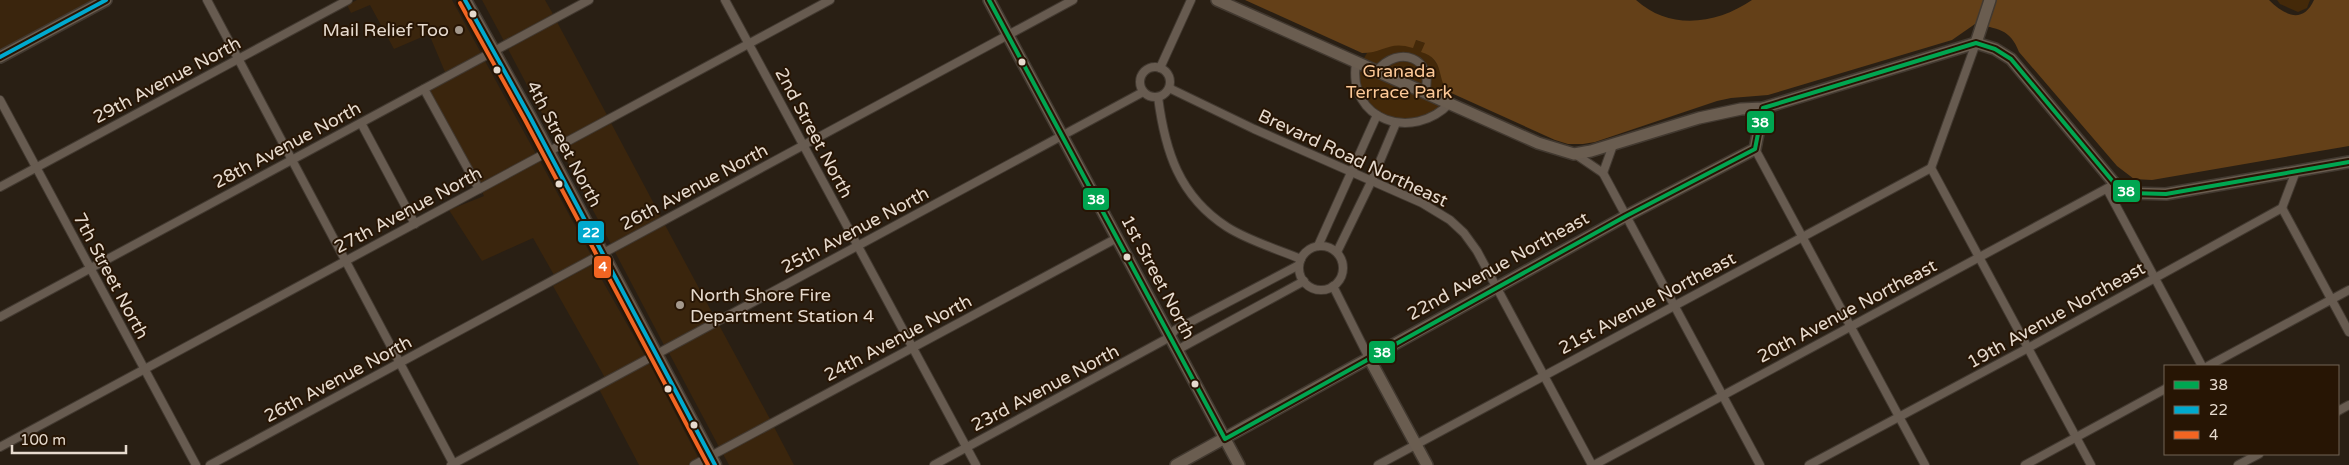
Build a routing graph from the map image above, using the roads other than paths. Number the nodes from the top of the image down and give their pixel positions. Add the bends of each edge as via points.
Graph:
1 (106, 0) edge
2 (208, 0) edge
3 (348, 0) edge
4 (465, 0) edge
5 (589, 0) edge
6 (725, 0) edge
7 (830, 0) edge
8 (989, 0) edge
9 (1073, 0) edge
10 (1191, 0) edge
11 (1216, 0) edge
12 (1990, 0) edge
13 (1008, 35) junction
14 (749, 44) junction
15 (1976, 44) junction
16 (493, 52) junction
17 (0, 57) edge
18 (238, 59) junction
19 (1356, 63) junction
20 (1160, 68) junction
21 (1378, 71) junction
22 (1169, 88) junction
23 (424, 89) junction
24 (1143, 92) junction
25 (1425, 92) junction
26 (1158, 97) junction
27 (0, 100) edge
28 (1450, 103) junction
29 (1762, 108) junction
30 (1377, 115) junction
31 (361, 123) junction
32 (1396, 123) junction
33 (1062, 136) junction
34 (803, 145) junction
35 (1613, 145) junction
36 (1755, 150) junction
37 (548, 152) junction
38 (1575, 154) junction
39 (293, 160) junction
40 (2349, 162) edge
41 (36, 168) junction
42 (1930, 168) junction
43 (1352, 172) junction
44 (2296, 172) junction
45 (1603, 173) junction
46 (1372, 180) junction
47 (2111, 186) junction
48 (0, 187) edge
49 (479, 189) junction
50 (2282, 208) junction
51 (1626, 216) junction
52 (415, 224) junction
53 (1802, 237) junction
54 (1116, 238) junction
55 (858, 246) junction
56 (1318, 246) junction
57 (1337, 252) junction
58 (603, 254) junction
59 (1979, 258) junction
60 (346, 261) junction
61 (1300, 262) junction
62 (90, 268) junction
63 (2155, 278) junction
64 (1304, 281) junction
65 (1332, 286) junction
66 (1496, 287) junction
67 (2349, 290) edge
68 (2332, 300) junction
69 (1674, 306) junction
70 (0, 317) edge
71 (1851, 327) junction
72 (2349, 332) edge
73 (1170, 337) junction
74 (912, 348) junction
75 (2028, 348) junction
76 (1177, 350) junction
77 (656, 354) junction
78 (1369, 358) junction
79 (400, 363) junction
80 (2201, 365) edge
81 (2210, 365) edge
82 (144, 370) junction
83 (1544, 376) junction
84 (2164, 390) edge
85 (1723, 396) junction
86 (1899, 416) junction
87 (2076, 437) junction
88 (1225, 439) junction
89 (1416, 445) junction
90 (0, 447) edge
91 (966, 447) junction
92 (2254, 458) edge
93 (713, 461) edge
94 (196, 465) edge
95 (210, 465) edge
96 (453, 465) edge
97 (694, 465) edge
98 (934, 465) edge
99 (976, 465) edge
100 (1176, 465) edge
101 (1239, 465) edge
102 (1378, 465) edge
103 (1427, 465) edge
104 (1593, 465) edge
105 (1760, 465) edge
106 (1809, 465) edge
107 (1925, 465) edge
108 (2025, 465) edge
109 (2091, 465) edge
110 (2238, 465) edge

1 - 17 street
2 - 18 street
3 - 18 street, 29th Avenue North
4 - 16 main road, 4th Street North
5 - 16 street, 28th Avenue North
6 - 14 street, 2nd Street North
7 - 14 street, 27th Avenue North
8 - 13 street, 1st Street North
9 - 13 street, 26th Avenue North
10 - 20 street
11 - 19 street
12 - 15 street
13 - 33 street, 1st Street North
13 - 34 street, 26th Avenue North
14 - 34 street, 2nd Street North
14 - 37 street, 27th Avenue North
15 - 29 street
15 - 42 street
15 - 47 street via 1995,49 2011,59
16 - 23 street, 28th Avenue North
16 - 37 main road, 4th Street North
18 - 39 street
18 - 41 street, 29th Avenue North
19 - 21 street
19 - 30 street via 1358,94
20 - 22 street via 1169,77
20 - 24 street via 1148,69 1142,76 1140,85
21 - 25 street
21 - 25 street via 1396,57 1412,58 1427,76
22 - 26 street
22 - 43 street, Brevard Road Northeast
23 - 31 street, 28th Avenue North
23 - 49 street
24 - 26 street
24 - 33 street, 25th Avenue North
25 - 28 street
26 - 61 street via 1168,152 1176,172 1202,206 1228,228
27 - 41 street, 7th Street North
28 - 32 street via 1429,119
28 - 38 street via 1538,143
29 - 35 street via 1722,112
29 - 36 street
30 - 32 street
30 - 43 street
31 - 39 street, 28th Avenue North
31 - 52 street
32 - 46 street
33 - 54 street, 1st Street North
33 - 55 street, 25th Avenue North
34 - 55 street, 2nd Street North
34 - 58 street, 26th Avenue North
35 - 38 street
35 - 45 street
36 - 51 street, 22nd Avenue Northeast
36 - 53 street
37 - 49 street, 27th Avenue North
37 - 58 main road, 4th Street North
38 - 45 street
39 - 60 street
39 - 62 street, 28th Avenue North
40 - 44 street
41 - 48 street, 29th Avenue North
41 - 62 street, 7th Street North
42 - 53 street, 21st Avenue Northeast
42 - 59 street
43 - 46 street, Brevard Road Northeast
43 - 56 street
44 - 47 street via 2159,194 2130,193
44 - 50 street
45 - 51 street
46 - 57 street
46 - 66 street, Brevard Road Northeast via 1450,220 1477,250
47 - 59 street, 20th Avenue Northeast
47 - 63 street
49 - 52 street, 27th Avenue North
50 - 63 street, 19th Avenue Northeast
50 - 68 street
51 - 66 street, 22nd Avenue Northeast
51 - 69 street
52 - 60 street, 27th Avenue North
53 - 69 street, 21st Avenue Northeast
53 - 71 street
54 - 73 street, 1st Street North
54 - 74 street, 24th Avenue North
55 - 74 street, 2nd Street North
55 - 77 street, 25th Avenue North
56 - 57 street
56 - 61 street via 1310,249
57 - 65 street via 1343,264 1342,274
58 - 77 main road, 4th Street North
58 - 79 street, 26th Avenue North
59 - 71 street, 20th Avenue Northeast
59 - 75 street
60 - 79 street
60 - 82 street, 27th Avenue North
61 - 64 street
61 - 73 street, 23rd Avenue North via 1175,330
62 - 70 street, 28th Avenue North
62 - 82 street, 7th Street North
63 - 75 street, 19th Avenue Northeast
63 - 80 street
64 - 65 street via 1316,289
64 - 76 street
65 - 78 street
66 - 78 street, 22nd Avenue Northeast
66 - 83 street, Brevard Road Northeast
67 - 68 street
68 - 72 street
68 - 81 street
69 - 83 street, 21st Avenue Northeast
69 - 85 street
71 - 85 street, 20th Avenue Northeast
71 - 86 street
73 - 76 street, 1st Street North
73 - 91 street, 23rd Avenue North
74 - 91 street, 2nd Street North
74 - 93 street, 24th Avenue North
75 - 86 street, 19th Avenue Northeast
75 - 87 street
76 - 88 street, 1st Street North
77 - 93 main road, 4th Street North
77 - 96 street, 25th Avenue North
78 - 88 street, 22nd Avenue Northeast
78 - 89 street
79 - 95 street, 26th Avenue North
79 - 96 street
82 - 90 street, 27th Avenue North
82 - 94 street, 7th Street North
83 - 89 street, 21st Avenue Northeast
83 - 104 street, Brevard Road Northeast
84 - 87 street
85 - 104 street, 20th Avenue Northeast
85 - 105 street
86 - 106 street, 19th Avenue Northeast
86 - 107 street
87 - 108 street
87 - 109 street
88 - 100 street, 22nd Avenue Northeast
88 - 101 street, 1st Street North
89 - 102 street, 21st Avenue Northeast
89 - 103 street
91 - 98 street, 23rd Avenue North
91 - 99 street, 2nd Street North
92 - 110 street
93 - 97 street, 24th Avenue North

